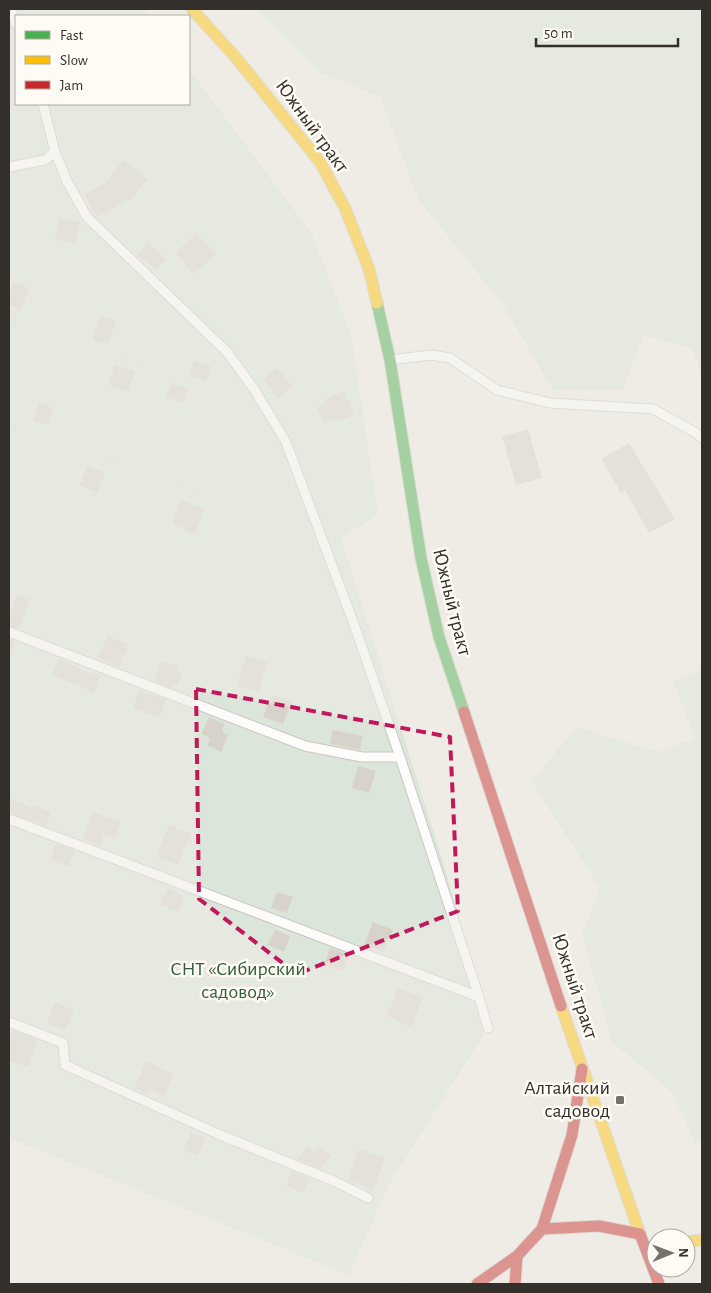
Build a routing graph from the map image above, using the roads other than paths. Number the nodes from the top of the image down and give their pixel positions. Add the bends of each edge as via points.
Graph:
1 (11, 9) edge
2 (192, 9) edge
3 (15, 21) edge
4 (43, 105) edge
5 (55, 152) junction
6 (9, 167) edge
7 (390, 360) junction
8 (702, 438) edge
9 (9, 632) edge
10 (400, 757) junction
11 (9, 819) edge
12 (479, 997) junction
13 (9, 1022) edge
14 (488, 1028) dead end
15 (582, 1069) junction
16 (368, 1198) dead end
17 (542, 1229) junction
18 (640, 1234) junction
19 (646, 1235) edge
20 (517, 1256) junction
21 (477, 1284) edge
22 (515, 1284) edge
23 (659, 1284) edge

1 - 3 lane
2 - 7 main road, Южный тракт via 238,60 320,162 345,208 369,269
4 - 5 lane
5 - 6 lane via 45,160
5 - 10 lane via 87,217 228,352 286,442
7 - 8 lane via 431,355 450,358 497,390 550,403 653,409
7 - 15 main road, Южный тракт via 421,558 439,637
9 - 10 lane via 306,746 362,757
10 - 12 lane
11 - 12 lane
12 - 14 lane
13 - 16 lane via 63,1043 65,1065
15 - 17 main road via 572,1136
15 - 18 main road, Южный тракт
17 - 18 main road via 599,1226
17 - 20 main road
18 - 19 main road
18 - 23 main road, Южный тракт
20 - 21 main road
20 - 22 main road

